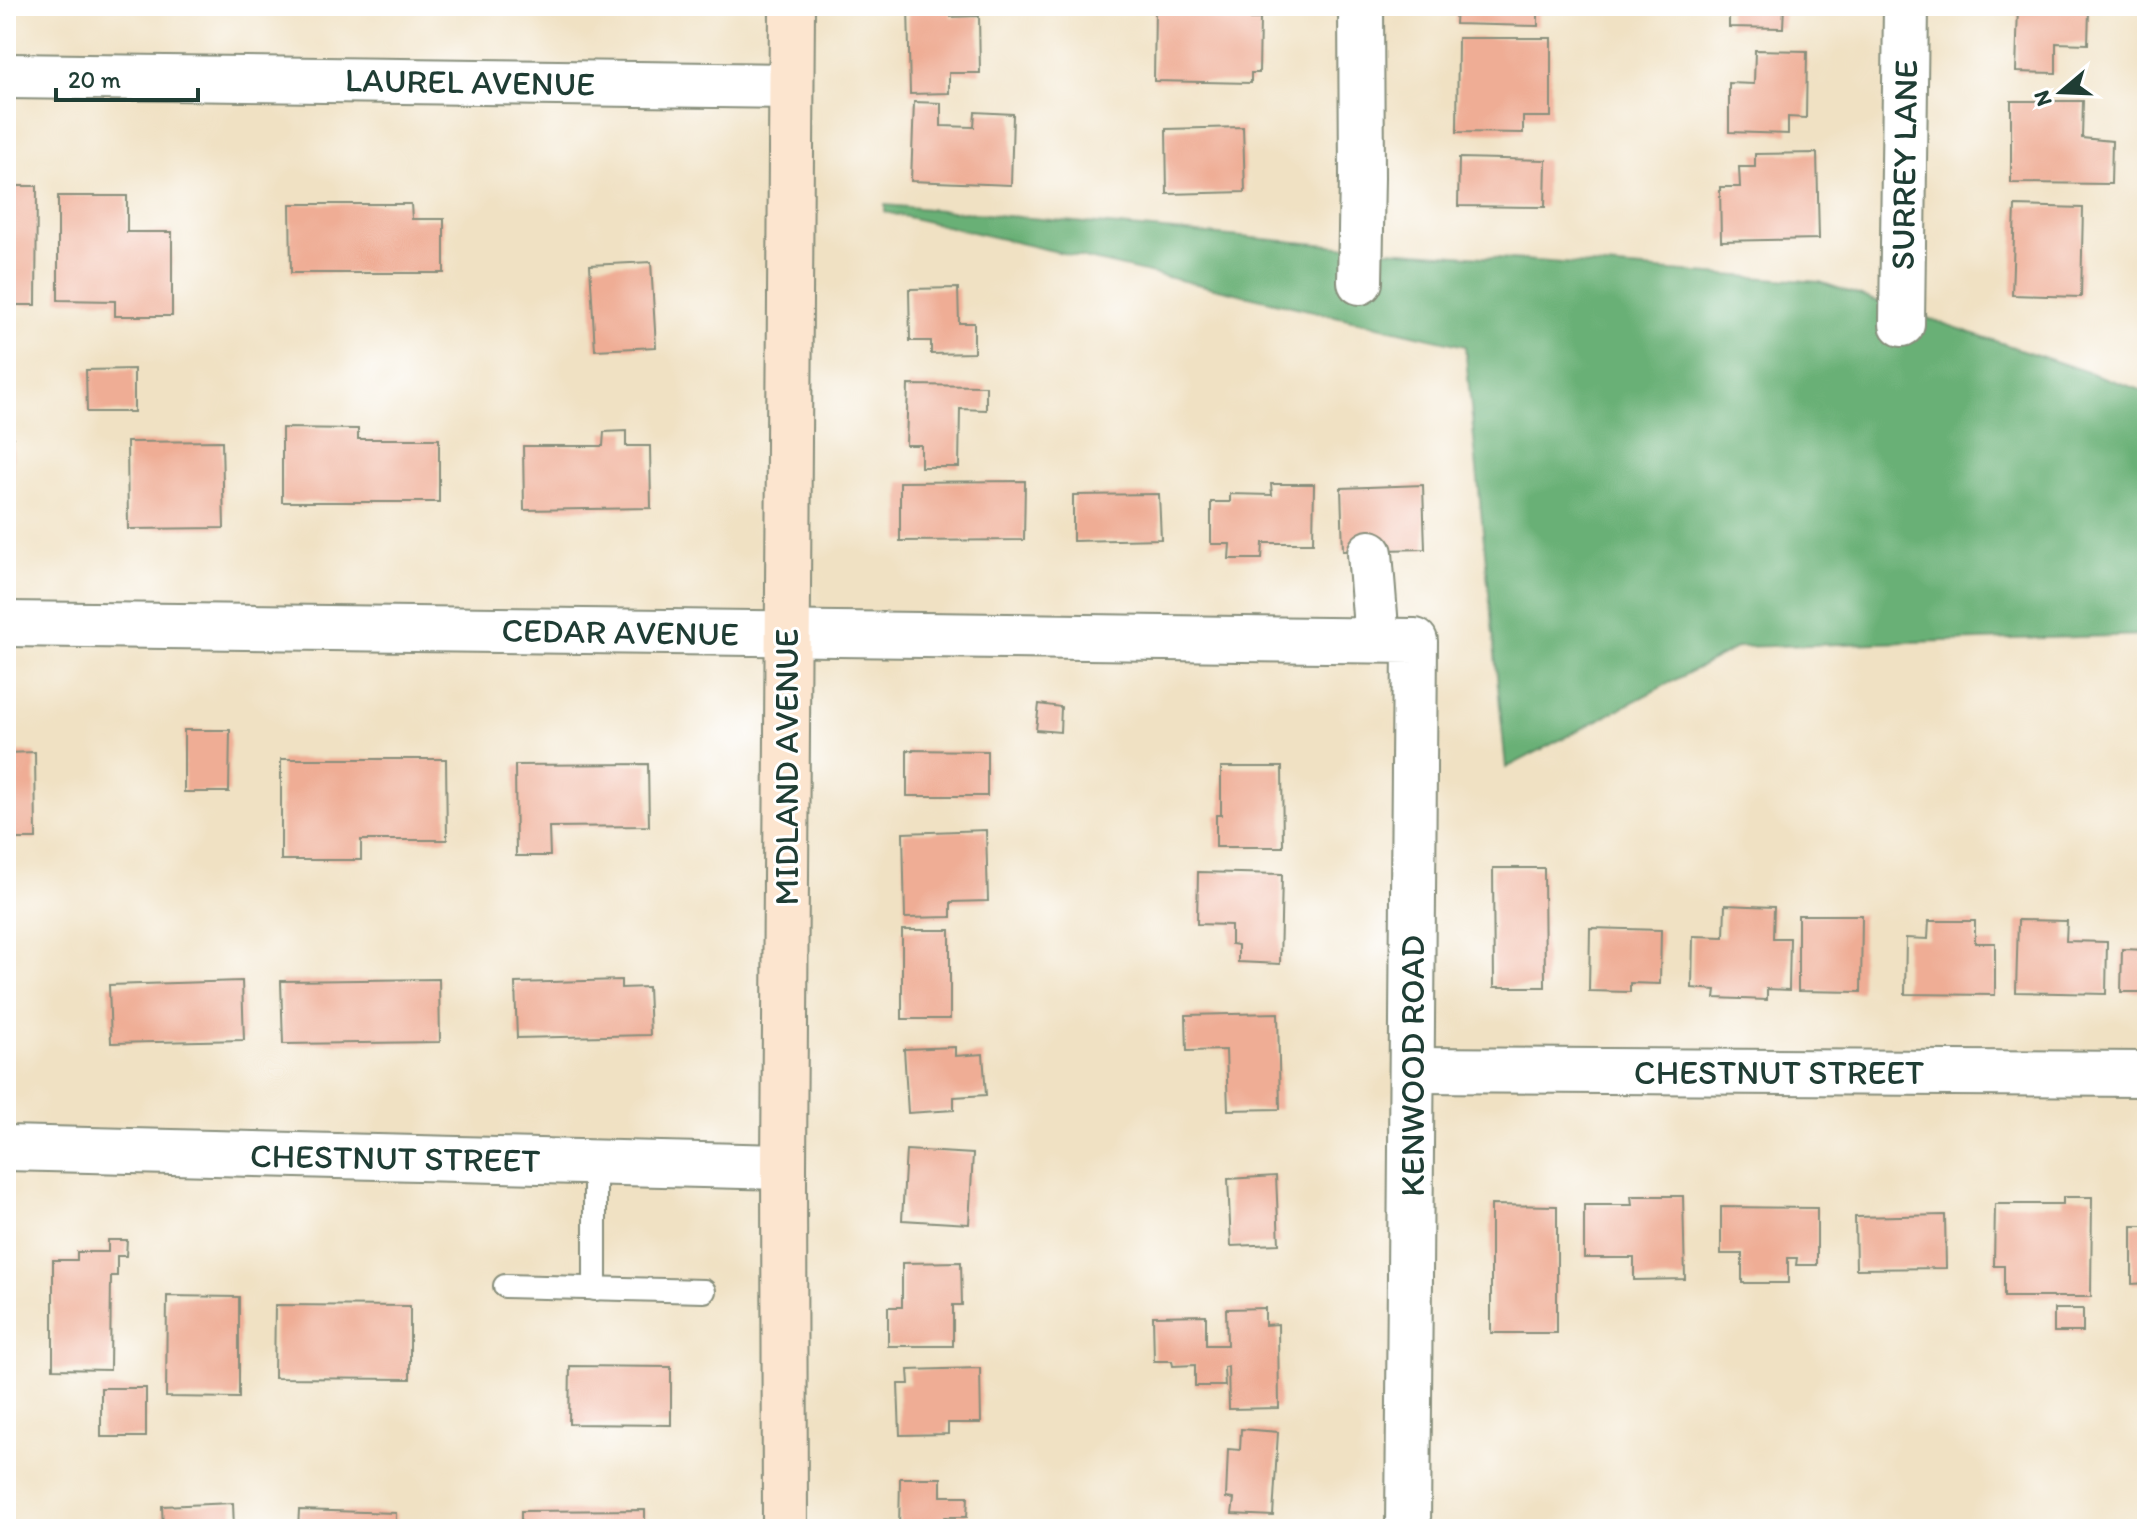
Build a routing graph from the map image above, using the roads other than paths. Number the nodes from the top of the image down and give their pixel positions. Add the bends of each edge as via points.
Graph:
1 (792, 6) edge
2 (1361, 6) edge
3 (1906, 6) edge
4 (6, 76) edge
5 (791, 86) junction
6 (1360, 282) dead end
7 (1902, 324) dead end
8 (1370, 553) dead end
9 (6, 624) edge
10 (786, 635) junction
11 (1377, 640) junction
12 (1412, 1070) junction
13 (2147, 1074) edge
14 (6, 1148) edge
15 (595, 1162) junction
16 (784, 1167) junction
17 (505, 1286) dead end
18 (595, 1289) junction
19 (704, 1291) dead end
20 (785, 1529) edge
21 (1408, 1529) edge

1 - 5 street, MIDLAND AVENUE
2 - 6 street
3 - 7 street, SURREY LANE
4 - 5 street, LAUREL AVENUE
5 - 10 street, MIDLAND AVENUE
8 - 11 street
9 - 10 street, CEDAR AVENUE
10 - 11 street, CEDAR AVENUE
10 - 16 street, MIDLAND AVENUE
11 - 12 street, KENWOOD ROAD via 1415,641
12 - 13 street, CHESTNUT STREET
12 - 21 street, KENWOOD ROAD
14 - 15 street, CHESTNUT STREET
15 - 16 street, CHESTNUT STREET
15 - 18 lane
16 - 20 street, MIDLAND AVENUE
17 - 18 lane
18 - 19 lane

